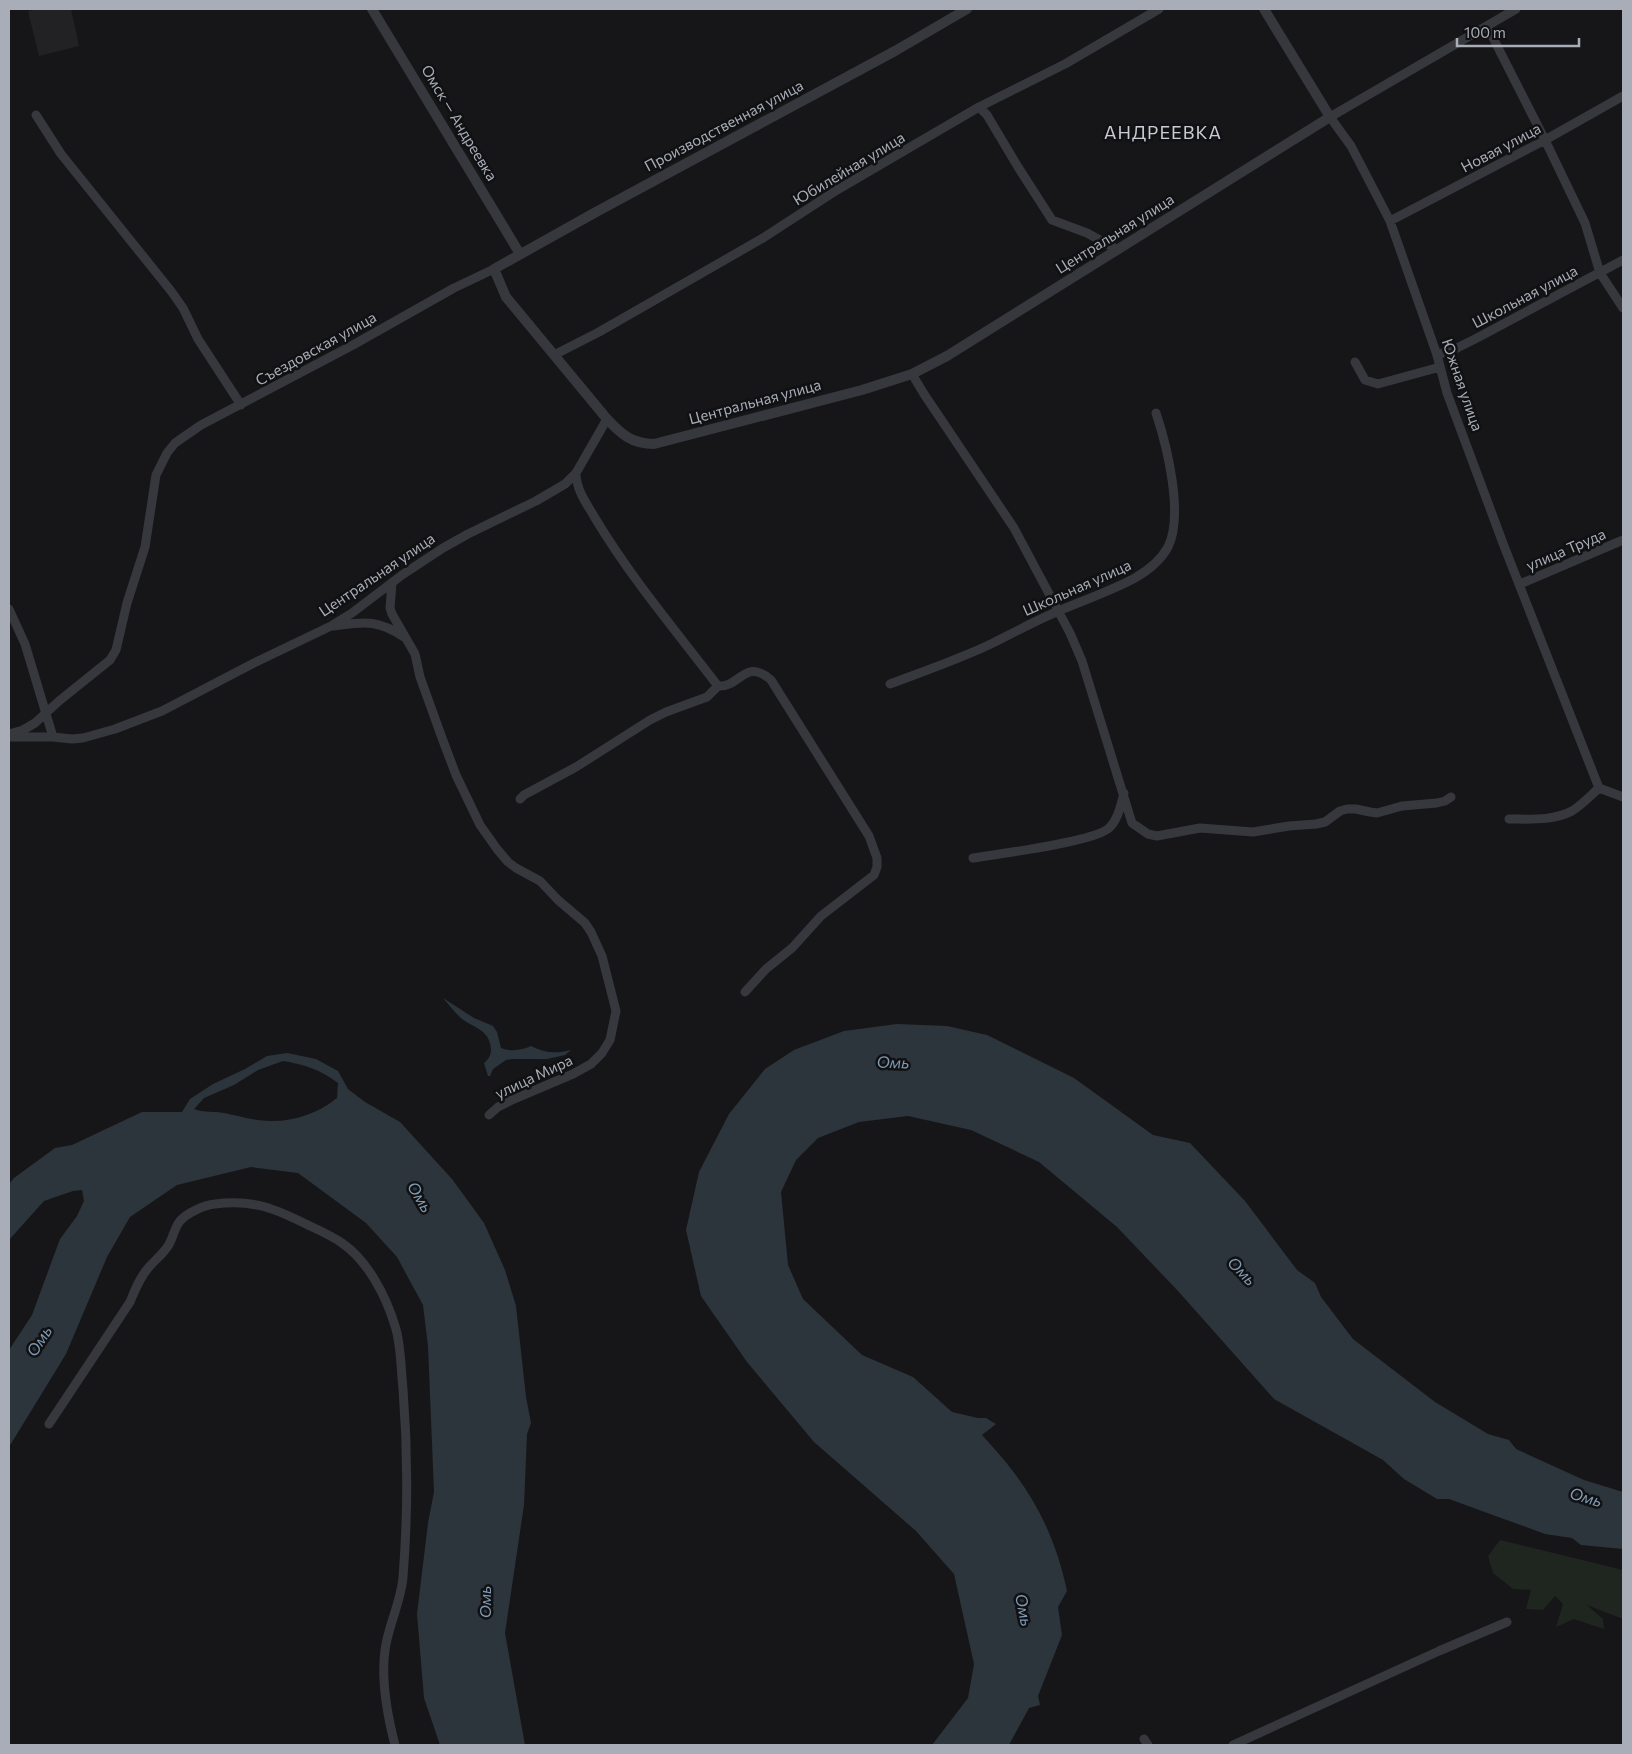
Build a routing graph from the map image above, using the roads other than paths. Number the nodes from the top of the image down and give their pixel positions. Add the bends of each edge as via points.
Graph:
1 (372, 9) edge
2 (967, 9) edge
3 (1158, 9) edge
4 (1264, 9) edge
5 (1516, 9) edge
6 (1487, 26) junction
7 (1623, 96) edge
8 (979, 107) junction
9 (36, 115) dead end
10 (1330, 117) junction
11 (1545, 140) junction
12 (1390, 222) junction
13 (1118, 250) junction
14 (520, 254) junction
15 (1623, 260) edge
16 (494, 269) junction
17 (1600, 273) junction
18 (1623, 308) edge
19 (1437, 354) junction
20 (554, 355) junction
21 (1355, 362) dead end
22 (1440, 367) junction
23 (912, 374) junction
24 (241, 405) junction
25 (1156, 413) dead end
26 (607, 419) junction
27 (576, 473) junction
28 (1623, 540) edge
29 (392, 583) junction
30 (1520, 584) junction
31 (9, 609) edge
32 (1058, 612) junction
33 (331, 626) junction
34 (407, 639) junction
35 (890, 684) dead end
36 (718, 686) junction
37 (46, 712) junction
38 (9, 736) edge
39 (53, 737) junction
40 (1599, 788) junction
41 (1124, 792) junction
42 (1451, 797) dead end
43 (1623, 797) edge
44 (520, 799) dead end
45 (1509, 819) dead end
46 (973, 858) dead end
47 (745, 992) dead end
48 (489, 1115) dead end
49 (49, 1424) dead end
50 (1507, 1622) dead end
51 (396, 1745) edge
52 (1233, 1745) edge

1 - 14 street, Омск — Андреевка
2 - 14 street, Производственная улица
3 - 8 street, Юбилейная улица via 1065,64
4 - 10 street, Южная улица
5 - 6 street, Центральная улица
6 - 10 street, Центральная улица
6 - 11 street
7 - 11 street, Новая улица
8 - 13 street via 1052,220 1087,233
8 - 20 street, Юбилейная улица via 797,214 731,257
9 - 24 street via 61,154 171,291
10 - 12 street, Южная улица via 1352,146
10 - 13 street, Центральная улица
11 - 12 street, Новая улица
11 - 17 street via 1585,223
12 - 19 street, Южная улица
13 - 23 street, Центральная улица
14 - 16 street, Производственная улица
15 - 17 street, Школьная улица
16 - 20 street via 506,297
16 - 24 street, Съездовская улица
17 - 18 street
17 - 19 street, Школьная улица via 1457,348
19 - 22 street, Южная улица
20 - 26 street
21 - 22 street via 1365,380 1378,384
22 - 30 street, Южная улица
23 - 26 street, Центральная улица via 654,444 642,444 624,436
23 - 32 street via 1014,528
24 - 37 street, Съездовская улица via 188,433 167,453 156,475 145,547 116,650 110,660
25 - 32 street, Школьная улица via 1174,504 1173,534 1167,550 1134,578
26 - 27 street, Центральная улица
27 - 29 street, Центральная улица via 565,484 442,548
27 - 36 street via 582,496 623,562
28 - 30 street, улица Труда
29 - 33 street, Центральная улица
29 - 34 street via 390,608
30 - 40 street, Южная улица
31 - 37 street via 26,644
32 - 35 street, Школьная улица
32 - 41 street via 1082,661
33 - 34 street via 375,623 389,627
33 - 39 street, Центральная улица via 162,711 82,738
34 - 48 street, улица Мира via 456,775 480,825 508,862 540,881 585,923 602,956 616,1011 610,1040 591,1064 514,1099
36 - 44 street via 707,697 650,720
36 - 47 street via 725,686 746,672 755,671 771,680 869,836 877,858 874,875 821,916
37 - 38 street, Съездовская улица via 35,723
37 - 39 street
38 - 39 street, Центральная улица
40 - 43 street
40 - 45 street via 1573,810 1560,816
41 - 42 street via 1132,823 1157,836 1200,828 1253,832 1316,824 1347,809 1377,813 1402,806 1437,804
41 - 46 street via 1113,824 1101,834
49 - 51 street via 130,1302 148,1268 168,1246 179,1222 189,1214 210,1204 250,1203 291,1216 343,1243 361,1261 388,1307 396,1327 401,1373 407,1444 403,1579 385,1651 385,1681
50 - 52 street

